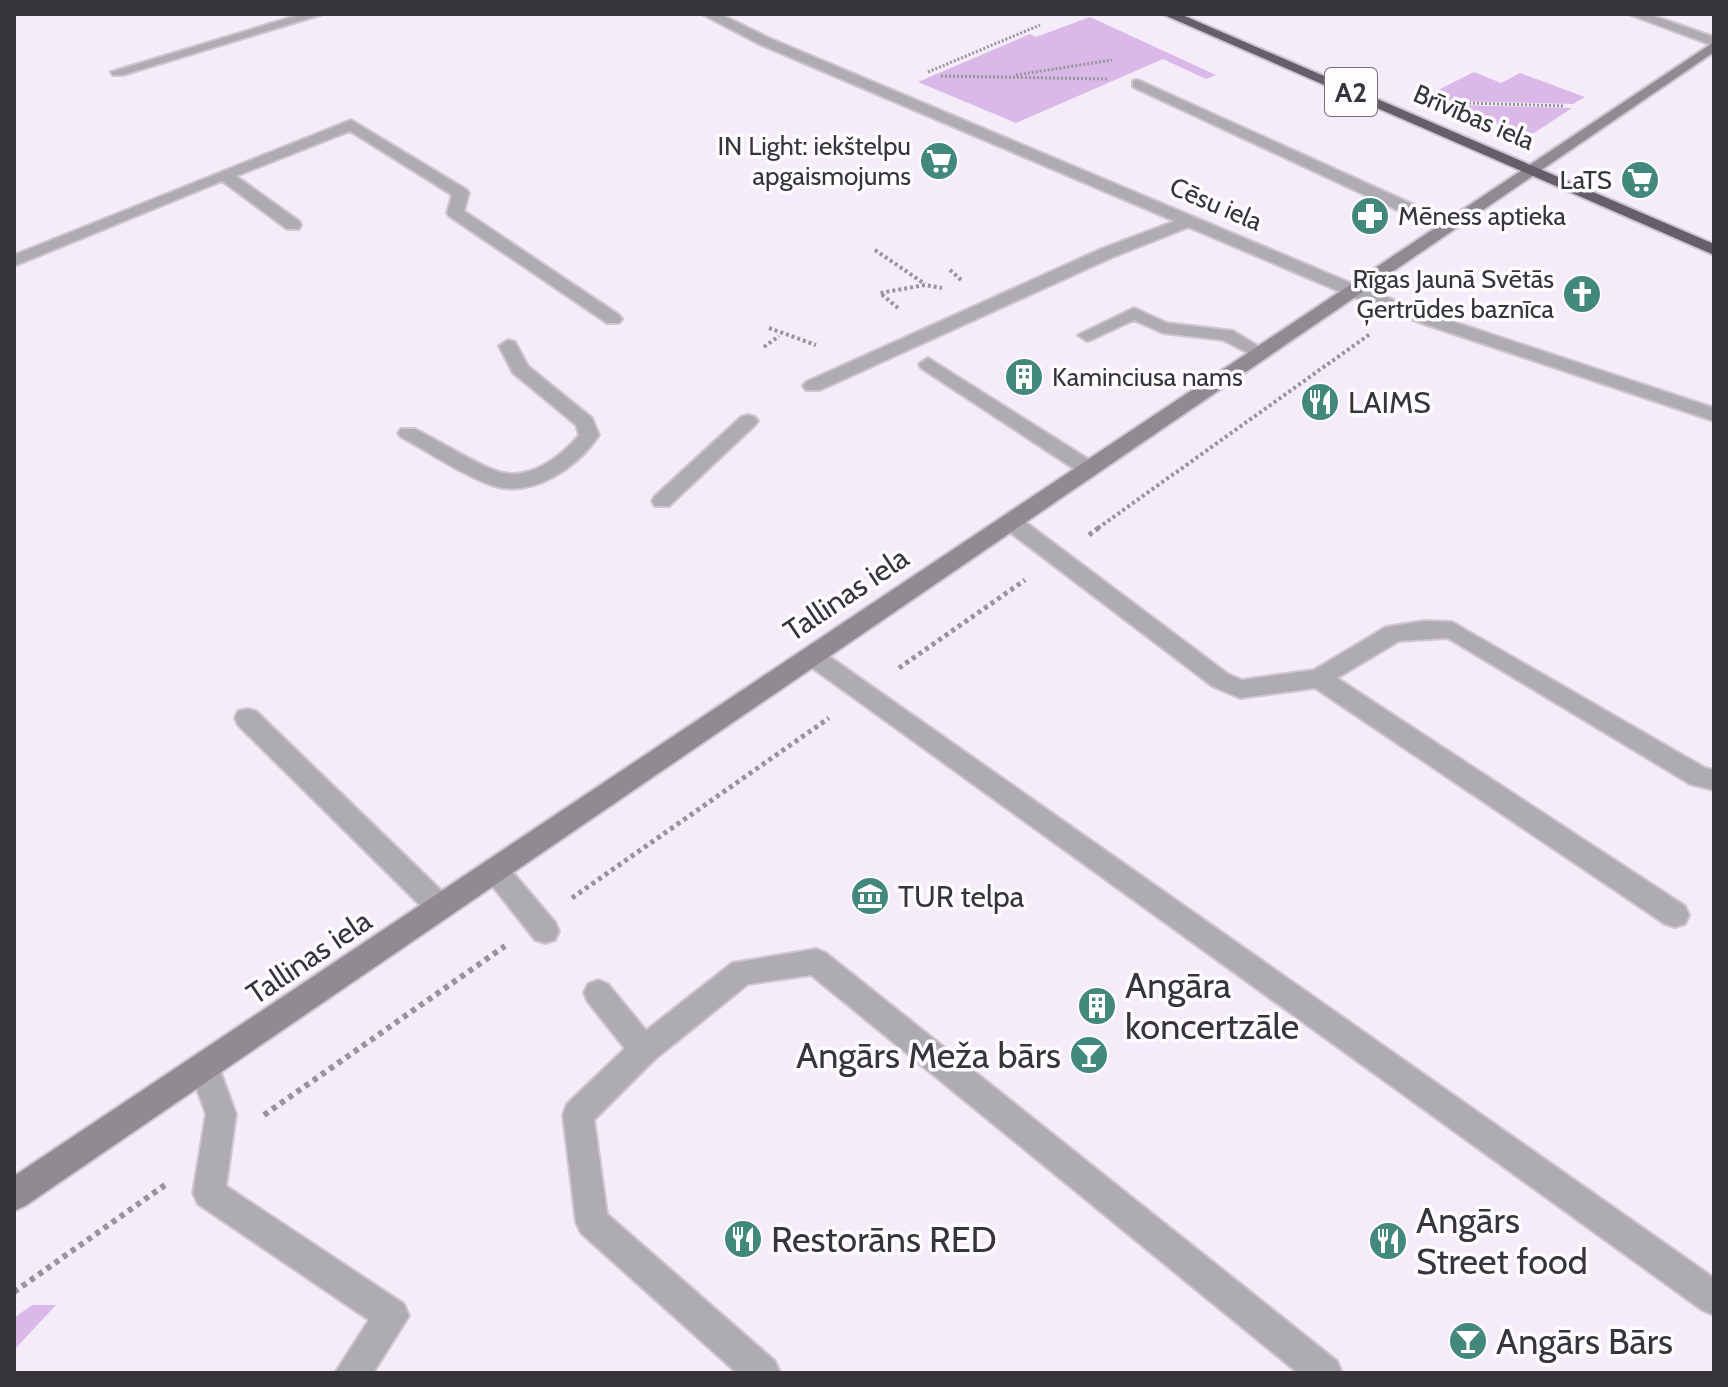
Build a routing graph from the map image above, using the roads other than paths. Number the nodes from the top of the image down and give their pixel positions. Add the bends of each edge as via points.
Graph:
1 (316, 14) edge
2 (709, 14) edge
3 (1169, 14) edge
4 (1635, 14) edge
5 (1714, 44) edge
6 (118, 72) dead end
7 (1138, 84) road end
8 (1532, 171) junction
9 (224, 175) junction
10 (1188, 221) junction
11 (293, 225) dead end
12 (1446, 226) junction
13 (1714, 250) edge
14 (14, 261) edge
15 (1354, 291) junction
16 (613, 319) dead end
17 (1087, 335) dead end
18 (508, 346) dead end
19 (1262, 354) junction
20 (928, 364) dead end
21 (813, 386) dead end
22 (1714, 415) edge
23 (748, 421) dead end
24 (408, 433) dead end
25 (1089, 469) junction
26 (662, 501) dead end
27 (1011, 522) junction
28 (812, 656) junction
29 (1319, 678) junction
30 (247, 718) dead end
31 (1714, 780) edge
32 (495, 870) junction
33 (440, 907) junction
34 (1675, 915) dead end
35 (542, 927) road end
36 (598, 993) dead end
37 (644, 1050) junction
38 (204, 1067) junction
39 (14, 1195) edge
40 (1714, 1298) edge
41 (1307, 1367) edge
42 (352, 1373) edge
43 (763, 1373) edge

1 - 6 street
2 - 10 street, Cēsu iela
3 - 8 highway, Brīvības iela / A2
4 - 5 street
5 - 8 street, Tallinas iela
7 - 12 street
8 - 12 street, Tallinas iela
8 - 13 highway, Brīvības iela / A2
9 - 11 street
9 - 14 street
9 - 16 street via 351,125 461,193 455,213
10 - 15 street, Cēsu iela
10 - 21 street
12 - 15 street, Tallinas iela
15 - 19 street, Tallinas iela
15 - 22 street, Cēsu iela
17 - 19 street via 1134,313 1163,328 1227,335
18 - 24 street via 520,369 585,422 589,435 582,447 536,479 516,482 499,480
19 - 25 street, Tallinas iela
20 - 25 street
23 - 26 street
25 - 27 street, Tallinas iela
27 - 28 street, Tallinas iela
27 - 29 street via 1220,680 1240,689
28 - 32 street, Tallinas iela
28 - 40 street
29 - 31 street via 1394,633 1452,630 1699,777
29 - 34 street
30 - 33 street
32 - 33 street, Tallinas iela
32 - 35 street
33 - 38 street, Tallinas iela
36 - 37 street
37 - 41 street via 742,972 816,962
37 - 43 street via 578,1115 592,1222
38 - 39 street, Tallinas iela
38 - 42 street via 221,1114 209,1193 392,1316

